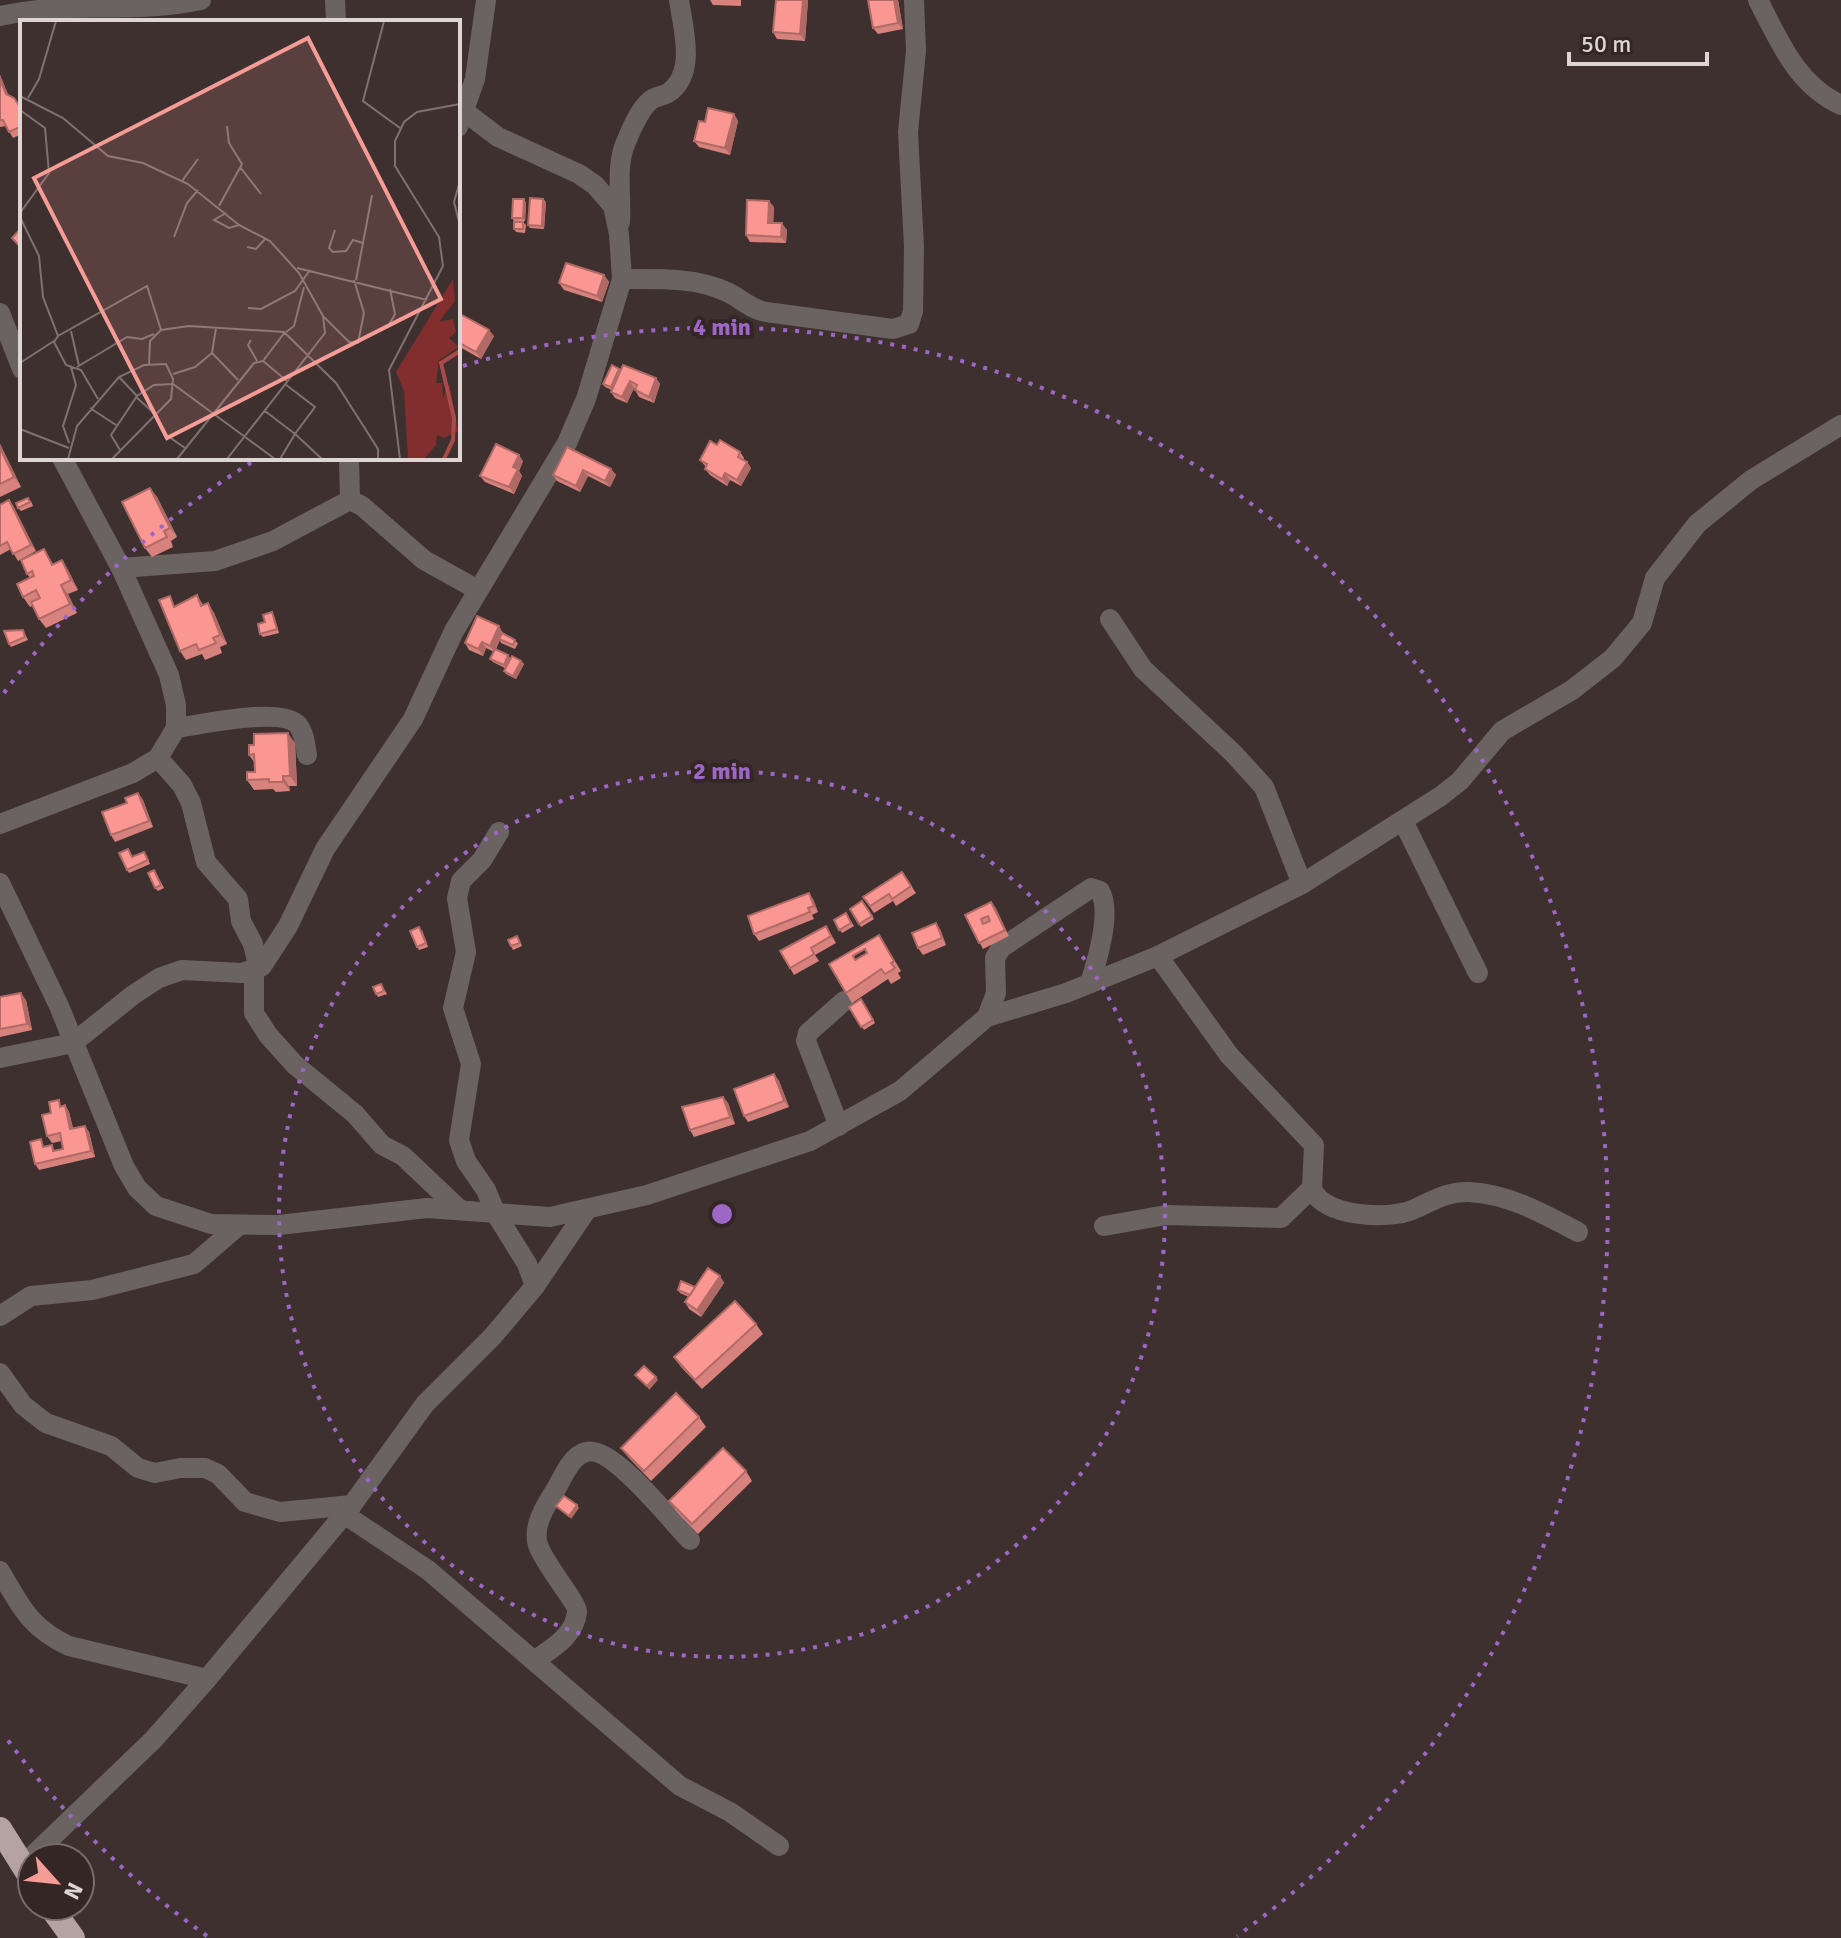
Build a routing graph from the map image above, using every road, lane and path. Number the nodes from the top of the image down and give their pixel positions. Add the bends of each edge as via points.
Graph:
1 (201, 0) edge
2 (335, 0) edge
3 (486, 0) edge
4 (679, 0) edge
5 (914, 0) edge
6 (1758, 0) edge
7 (171, 9) edge
8 (0, 16) edge
9 (336, 20) edge
10 (1841, 105) edge
11 (461, 119) edge
12 (619, 234) junction
13 (622, 279) junction
14 (0, 313) edge
15 (14, 356) edge
16 (1841, 425) edge
17 (63, 460) edge
18 (349, 460) edge
19 (350, 500) junction
20 (121, 568) junction
21 (478, 590) junction
22 (1110, 619) dead end
23 (176, 728) junction
24 (307, 755) dead end
25 (158, 758) junction
26 (1403, 821) junction
27 (0, 824) edge
28 (499, 832) dead end
29 (0, 883) edge
30 (1302, 884) junction
31 (1158, 956) junction
32 (257, 970) junction
33 (1478, 973) dead end
34 (1090, 983) junction
35 (844, 1001) edge
36 (987, 1017) junction
37 (73, 1043) junction
38 (0, 1058) edge
39 (839, 1126) junction
40 (1312, 1188) junction
41 (458, 1208) junction
42 (586, 1211) junction
43 (496, 1214) junction
44 (1104, 1226) dead end
45 (237, 1227) junction
46 (1578, 1232) dead end
47 (535, 1286) junction
48 (0, 1316) edge
49 (0, 1373) edge
50 (348, 1509) junction
51 (690, 1540) edge
52 (0, 1571) edge
53 (534, 1661) junction
54 (207, 1679) junction
55 (0, 1829) edge
56 (56, 1842) edge
57 (779, 1846) dead end
58 (16, 1855) edge

1 - 7 street
2 - 9 street
3 - 11 street via 478,66
4 - 12 street via 685,66 678,83 645,106 624,145
5 - 13 street via 909,324 893,329 766,312 715,288 666,279
6 - 10 street via 1801,78
7 - 8 street via 61,1 32,4
11 - 12 street via 595,185 613,206
12 - 13 street
13 - 21 street via 586,399 567,443
14 - 15 street
16 - 26 street via 1751,480 1697,524 1655,578 1642,623 1613,658 1572,690 1502,731 1460,781
17 - 20 street
18 - 19 street
19 - 20 street via 273,541 215,561
19 - 21 street via 424,560
20 - 23 street via 169,675
21 - 32 street via 413,719 325,849 274,953
22 - 30 street via 1143,669 1264,787
23 - 24 street via 244,719 289,720 304,736
23 - 25 street
25 - 27 street via 133,773
25 - 32 street via 191,803 206,862 238,899
26 - 30 street
26 - 33 street
28 - 43 street via 461,881 457,898 466,966 453,1008 471,1064 459,1140
29 - 37 street
30 - 31 street
31 - 34 street
31 - 40 street via 1229,1055 1314,1145
32 - 37 street via 182,970 159,978
32 - 41 street via 254,1013 268,1035 382,1145 403,1156
34 - 36 street
34 - 36 street via 1104,900 1091,888 1001,948 995,958 996,993
35 - 39 street via 808,1033 806,1041
36 - 39 street via 900,1091
37 - 38 street
37 - 45 street via 137,1188 175,1215
39 - 42 street via 775,1154
40 - 44 street via 1281,1218 1166,1215
40 - 46 street via 1325,1205 1355,1214 1410,1211 1430,1199 1480,1193 1533,1209
41 - 43 street
41 - 45 street
42 - 43 street via 550,1217
42 - 47 street
43 - 47 street
45 - 48 street via 194,1264 92,1290 31,1296
47 - 50 street via 425,1404
49 - 50 street via 23,1405 46,1423 111,1446 138,1468 155,1473 205,1468 245,1502 280,1512
50 - 53 street
50 - 54 street
51 - 53 street via 625,1469 602,1452 586,1452 571,1463 538,1522 537,1542 548,1567 576,1601 577,1613 561,1642
52 - 54 street via 31,1623 48,1636 69,1646
53 - 57 street via 680,1786
54 - 56 street
55 - 58 highway

